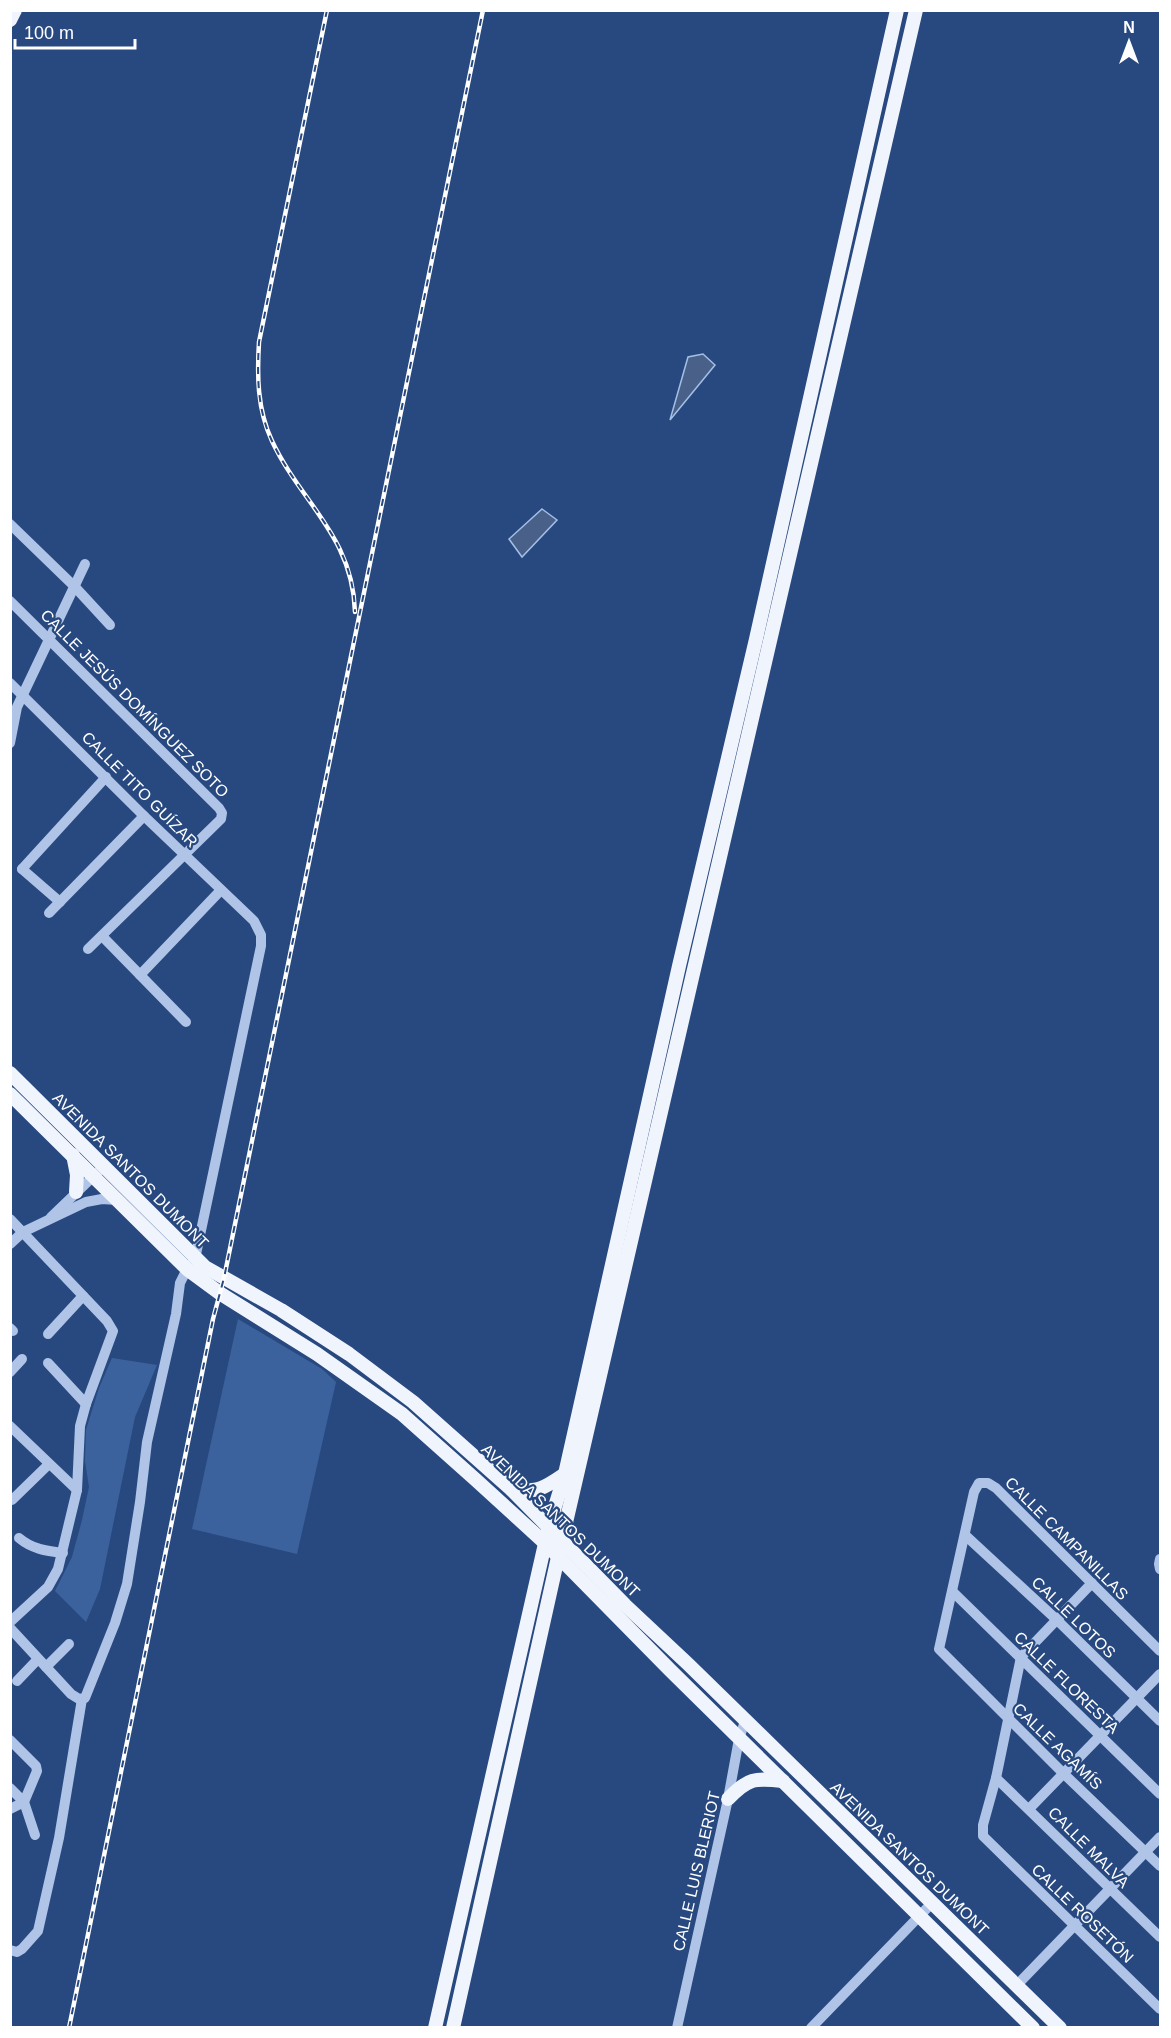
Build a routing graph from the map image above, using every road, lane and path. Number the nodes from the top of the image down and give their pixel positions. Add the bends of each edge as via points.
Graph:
1 (15, 10) edge
2 (897, 10) edge
3 (916, 10) edge
4 (10, 20) edge
5 (888, 49) junction
6 (900, 80) junction
7 (10, 524) edge
8 (85, 564) dead end
9 (75, 586) junction
10 (10, 601) edge
11 (110, 625) dead end
12 (50, 639) junction
13 (756, 639) junction
14 (771, 641) junction
15 (10, 682) edge
16 (23, 694) junction
17 (10, 743) edge
18 (106, 777) junction
19 (144, 816) junction
20 (185, 855) junction
21 (16, 868) edge
22 (221, 890) junction
23 (60, 902) junction
24 (49, 913) dead end
25 (102, 936) junction
26 (88, 949) dead end
27 (140, 975) junction
28 (186, 1022) dead end
29 (10, 1073) edge
30 (10, 1094) edge
31 (73, 1155) junction
32 (105, 1166) junction
33 (94, 1176) junction
34 (76, 1192) junction
35 (117, 1200) junction
36 (50, 1217) junction
37 (10, 1219) edge
38 (23, 1232) junction
39 (10, 1244) edge
40 (196, 1265) junction
41 (83, 1296) junction
42 (48, 1334) dead end
43 (22, 1359) dead end
44 (48, 1363) dead end
45 (10, 1372) edge
46 (86, 1404) junction
47 (10, 1426) edge
48 (49, 1464) junction
49 (565, 1474) junction
50 (77, 1490) junction
51 (512, 1490) junction
52 (12, 1500) dead end
53 (549, 1526) junction
54 (965, 1535) junction
55 (19, 1538) dead end
56 (545, 1543) junction
57 (562, 1543) junction
58 (63, 1553) junction
59 (558, 1557) junction
60 (1092, 1583) junction
61 (953, 1592) junction
62 (620, 1610) junction
63 (1057, 1620) junction
64 (10, 1622) edge
65 (10, 1628) edge
66 (69, 1644) dead end
67 (939, 1644) joint
68 (1161, 1651) edge
69 (1021, 1658) junction
70 (38, 1659) junction
71 (46, 1667) junction
72 (1161, 1674) edge
73 (17, 1681) dead end
74 (85, 1696) junction
75 (1137, 1698) junction
76 (1007, 1718) junction
77 (745, 1721) junction
78 (1161, 1721) edge
79 (1101, 1736) junction
80 (739, 1739) junction
81 (10, 1740) edge
82 (1063, 1773) junction
83 (996, 1778) junction
84 (783, 1781) junction
85 (10, 1788) edge
86 (1161, 1794) edge
87 (728, 1799) junction
88 (24, 1802) junction
89 (10, 1809) edge
90 (1029, 1809) junction
91 (35, 1834) dead end
92 (1161, 1836) edge
93 (1146, 1852) junction
94 (1161, 1866) edge
95 (1110, 1889) junction
96 (932, 1903) junction
97 (920, 1917) junction
98 (1074, 1926) junction
99 (1161, 1937) edge
100 (10, 1950) edge
101 (1017, 1985) junction
102 (1161, 2009) edge
103 (435, 2028) edge
104 (453, 2028) edge
105 (676, 2028) edge
106 (811, 2028) edge
107 (1033, 2028) edge
108 (1060, 2028) edge

1 - 4 main road
2 - 5 main road
3 - 6 main road
5 - 6 main road via 891,74
5 - 13 main road
6 - 14 main road
7 - 9 street
8 - 9 street
9 - 11 street
9 - 12 street
10 - 12 street, CALLE JESÚS DOMÍNGUEZ SOTO
12 - 16 street
12 - 20 street, CALLE JESÚS DOMÍNGUEZ SOTO via 221,811 221,819
13 - 14 main road
13 - 49 main road
14 - 57 main road
15 - 16 street, CALLE TITO GUÍZAR
16 - 17 street
16 - 18 street, CALLE TITO GUÍZAR
18 - 19 street, CALLE TITO GUÍZAR
18 - 21 street
19 - 20 street, CALLE TITO GUÍZAR
19 - 23 street
20 - 22 street, CALLE TITO GUÍZAR
20 - 25 street, CALLE JESÚS DOMÍNGUEZ SOTO
21 - 23 street
22 - 27 street
22 - 40 street, CALLE TITO GUÍZAR via 259,928 261,946
23 - 24 street
25 - 26 street, CALLE JESÚS DOMÍNGUEZ SOTO
25 - 27 street
27 - 28 street
29 - 32 main road, AVENIDA SANTOS DUMONT
30 - 31 main road, AVENIDA SANTOS DUMONT
31 - 33 main road, AVENIDA SANTOS DUMONT
31 - 34 main road
32 - 33 street
32 - 40 main road, AVENIDA SANTOS DUMONT
33 - 34 street
33 - 35 main road, AVENIDA SANTOS DUMONT
34 - 36 street
35 - 36 street via 86,1202
35 - 40 main road, AVENIDA SANTOS DUMONT
36 - 38 street
37 - 38 street
38 - 39 street
38 - 41 street
40 - 51 main road, AVENIDA SANTOS DUMONT via 281,1310 349,1354 413,1402
40 - 56 main road, AVENIDA SANTOS DUMONT via 209,1286 402,1414
40 - 74 street via 180,1283 147,1442 127,1584
41 - 42 street
41 - 46 street via 113,1331
43 - 45 street
44 - 46 street
46 - 50 street via 80,1426
47 - 48 street
48 - 50 street
48 - 52 street
49 - 51 main road via 539,1490
49 - 53 main road
50 - 58 street
51 - 53 main road, AVENIDA SANTOS DUMONT
53 - 56 main road
53 - 57 main road, AVENIDA SANTOS DUMONT
54 - 60 street, CALLE CAMPANILLAS via 974,1492 979,1483 988,1483
54 - 61 street, CALLE CAMPANILLAS
54 - 63 street, CALLE LOTOS
55 - 58 street via 44,1551
56 - 59 main road, AVENIDA SANTOS DUMONT
56 - 103 main road
57 - 59 main road
57 - 62 main road, AVENIDA SANTOS DUMONT
58 - 64 street via 48,1587
59 - 62 main road, AVENIDA SANTOS DUMONT
59 - 104 main road
60 - 63 street
60 - 68 street, CALLE CAMPANILLAS
61 - 67 street, CALLE CAMPANILLAS
61 - 69 street, CALLE FLORESTA
62 - 77 main road, AVENIDA SANTOS DUMONT via 688,1664
62 - 80 main road, AVENIDA SANTOS DUMONT
63 - 69 street
63 - 75 street, CALLE LOTOS
65 - 70 street
66 - 71 street
67 - 76 street, CALLE AGAMÍS via 941,1652
69 - 76 street
69 - 79 street, CALLE FLORESTA
70 - 71 street
70 - 73 street
71 - 74 street via 75,1698
72 - 75 street
74 - 100 street via 38,1931 22,1949
75 - 78 street, CALLE LOTOS
75 - 79 street
76 - 82 street, CALLE AGAMÍS
76 - 83 street
77 - 80 street, CALLE LUIS BLERIOT
77 - 96 main road, AVENIDA SANTOS DUMONT
79 - 82 street
79 - 86 street, CALLE FLORESTA
80 - 84 main road, AVENIDA SANTOS DUMONT
80 - 87 street, CALLE LUIS BLERIOT
81 - 88 street via 36,1766 36,1777
82 - 90 street
82 - 93 street, CALLE AGAMÍS
83 - 90 street, CALLE MALVA
83 - 98 street, CALLE ROSETÓN via 982,1825 985,1839
84 - 87 main road via 752,1781
84 - 97 main road, AVENIDA SANTOS DUMONT
85 - 88 street
87 - 105 street, CALLE LUIS BLERIOT
88 - 89 street
88 - 91 street
90 - 95 street, CALLE MALVA
92 - 93 street
93 - 94 street, CALLE AGAMÍS
93 - 95 street
95 - 98 street
95 - 99 street, CALLE MALVA
96 - 97 street
96 - 101 main road, AVENIDA SANTOS DUMONT
97 - 106 street
97 - 107 main road, AVENIDA SANTOS DUMONT
98 - 101 street
98 - 102 street, CALLE ROSETÓN
101 - 108 main road, AVENIDA SANTOS DUMONT

